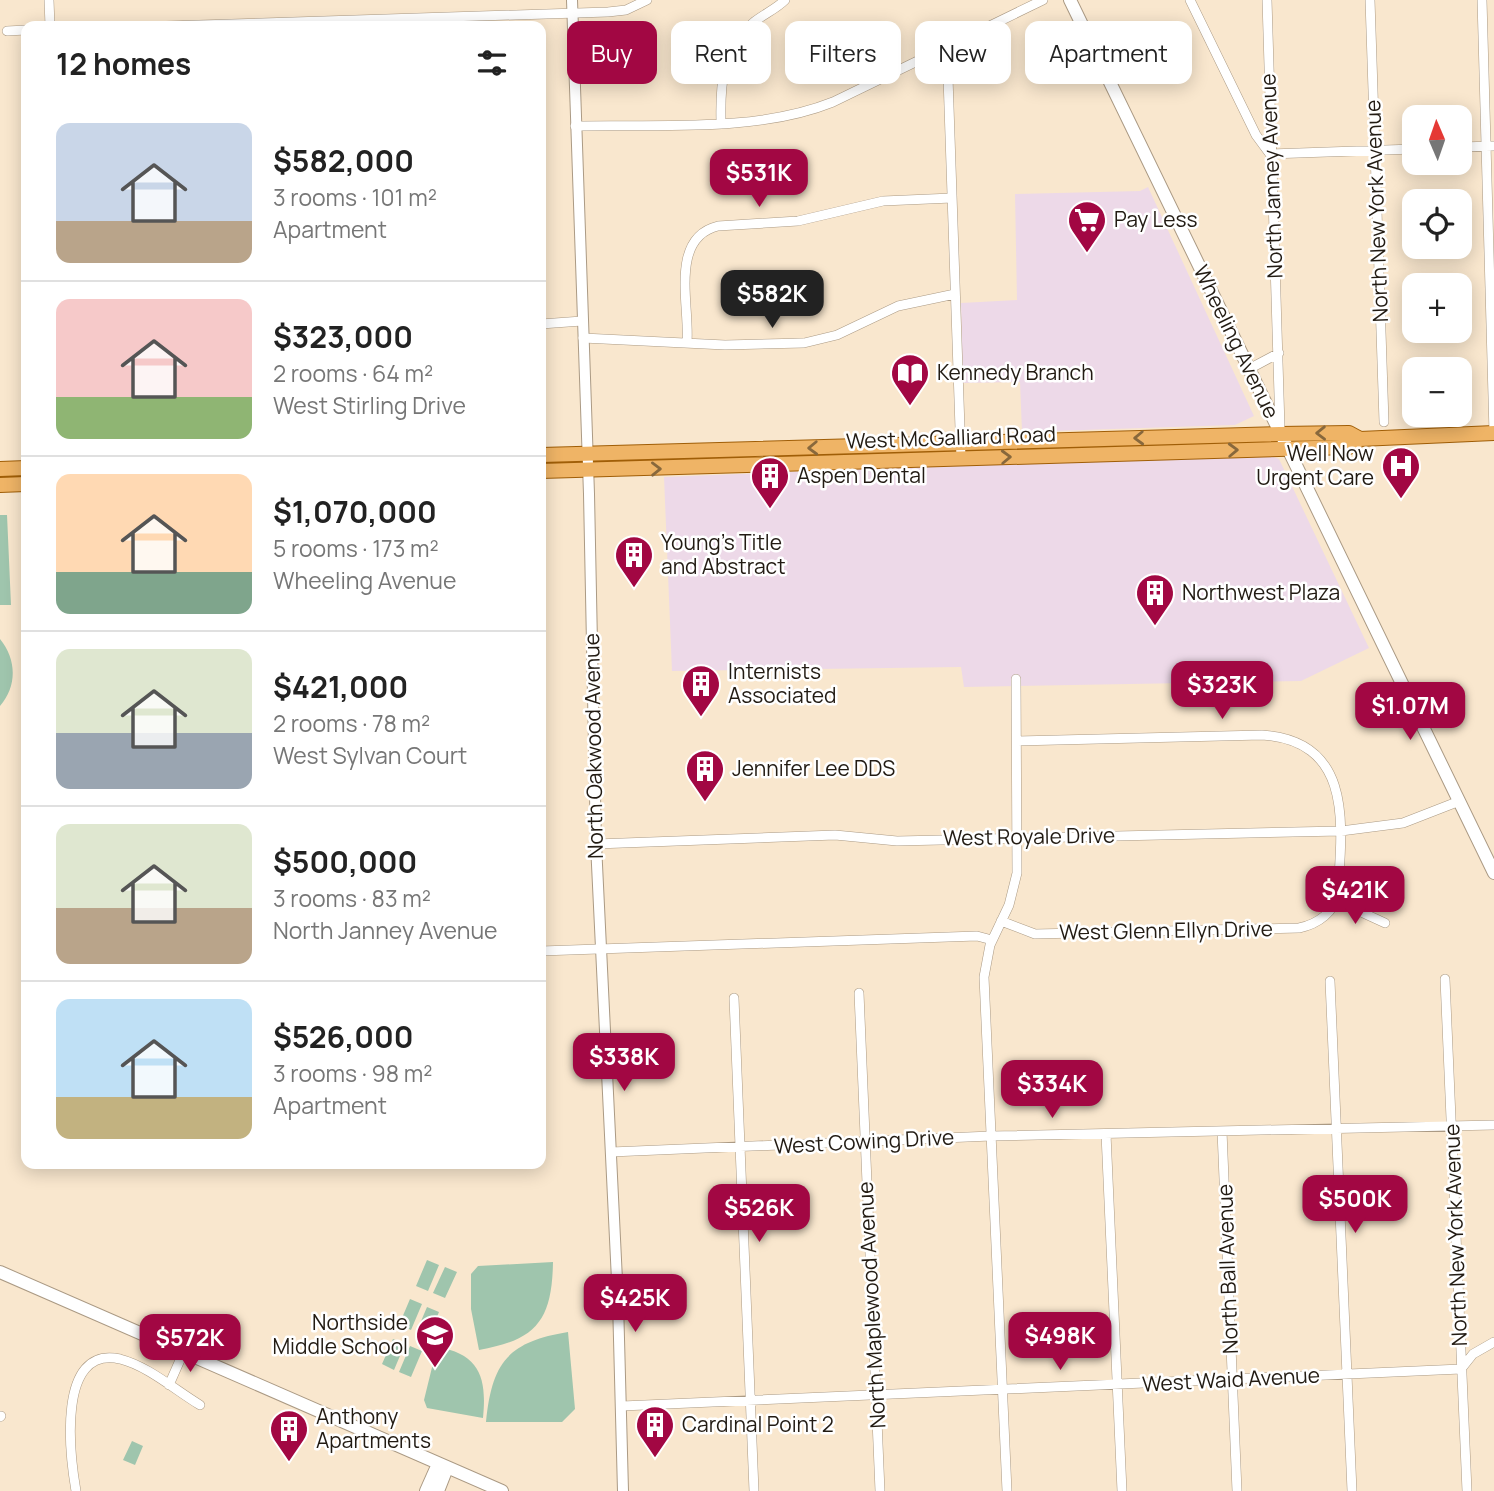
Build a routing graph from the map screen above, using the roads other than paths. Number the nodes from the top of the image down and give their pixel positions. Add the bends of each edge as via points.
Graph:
1 (49, 0) edge
2 (572, 0) edge
3 (647, 0) edge
4 (785, 0) edge
5 (1043, 0) edge
6 (1070, 0) edge
7 (1190, 0) edge
8 (1266, 0) edge
9 (1370, 0) edge
10 (1482, 0) edge
11 (572, 14) junction
12 (50, 21) edge
13 (335, 21) edge
14 (1001, 21) edge
15 (21, 30) edge
16 (7, 31) dead end
17 (915, 63) edge
18 (948, 84) edge
19 (721, 122) junction
20 (575, 126) junction
21 (1491, 146) edge
22 (1472, 147) edge
23 (1402, 149) edge
24 (1375, 150) junction
25 (1270, 154) junction
26 (952, 198) junction
27 (955, 294) junction
28 (582, 321) junction
29 (546, 324) edge
30 (583, 338) junction
31 (687, 342) junction
32 (1279, 353) junction
33 (1249, 369) junction
34 (1384, 422) dead end
35 (1494, 433) edge
36 (1280, 434) junction
37 (1360, 439) junction
38 (1287, 449) junction
39 (960, 451) junction
40 (587, 454) junction
41 (546, 455) edge
42 (0, 468) edge
43 (21, 468) edge
44 (588, 470) junction
45 (546, 471) edge
46 (21, 484) edge
47 (0, 485) edge
48 (1016, 679) dead end
49 (1017, 741) junction
50 (1457, 802) junction
51 (1341, 831) junction
52 (1019, 836) junction
53 (596, 844) junction
54 (1494, 873) edge
55 (1337, 901) junction
56 (1001, 921) junction
57 (1385, 923) dead end
58 (992, 940) junction
59 (601, 949) junction
60 (546, 951) edge
61 (1445, 979) dead end
62 (1330, 981) dead end
63 (859, 992) dead end
64 (734, 998) dead end
65 (1494, 1125) edge
66 (1451, 1126) junction
67 (1335, 1128) junction
68 (1222, 1131) junction
69 (1106, 1134) junction
70 (991, 1136) junction
71 (865, 1142) junction
72 (739, 1147) junction
73 (611, 1152) junction
74 (0, 1272) edge
75 (1494, 1342) edge
76 (184, 1351) junction
77 (1461, 1369) junction
78 (1347, 1375) junction
79 (1232, 1380) junction
80 (169, 1385) junction
81 (1117, 1385) junction
82 (1002, 1390) junction
83 (876, 1395) junction
84 (751, 1401) junction
85 (200, 1405) dead end
86 (622, 1406) junction
87 (443, 1466) junction
88 (76, 1491) edge
89 (426, 1491) edge
90 (438, 1491) edge
91 (502, 1491) edge
92 (623, 1491) edge
93 (754, 1491) edge
94 (880, 1491) edge
95 (1007, 1491) edge
96 (1122, 1491) edge
97 (1237, 1491) edge
98 (1352, 1491) edge
99 (1467, 1491) edge

1 - 12 street
2 - 11 street, North Oakwood Avenue
3 - 11 street via 626,10
4 - 19 street via 747,28 729,54 721,81
5 - 14 street
6 - 33 main road, Wheeling Avenue
7 - 25 street via 1256,135
8 - 25 street, North Janney Avenue
9 - 24 street, North New York Avenue
10 - 21 street
11 - 13 street
11 - 20 street, North Oakwood Avenue
15 - 16 street
17 - 19 street via 817,109 782,118
18 - 26 street
19 - 20 street
20 - 28 street, North Oakwood Avenue
21 - 22 street
21 - 35 street
23 - 24 street
24 - 25 street
24 - 34 street, North New York Avenue
25 - 32 street, North Janney Avenue
26 - 27 street
26 - 31 street via 883,201 824,217 707,230 691,246 687,260
27 - 31 street via 898,306 837,335 804,343
27 - 39 street
28 - 29 street
28 - 30 street, North Oakwood Avenue
30 - 31 street
30 - 40 street, North Oakwood Avenue
32 - 33 street
32 - 36 street, North Janney Avenue
33 - 36 main road, Wheeling Avenue
35 - 37 main road, West McGalliard Road
37 -> 36 main road, West McGalliard Road via 1349,433
36 - 38 main road, Wheeling Avenue
36 -> 39 main road, West McGalliard Road
37 - 38 main road, West McGalliard Road via 1349,447
39 -> 38 main road, West McGalliard Road
38 - 50 main road, Wheeling Avenue
39 -> 40 main road, West McGalliard Road
44 -> 39 main road, West McGalliard Road
40 - 41 main road, West McGalliard Road
40 - 44 street, North Oakwood Avenue
42 - 43 main road
44 - 45 main road, West McGalliard Road
44 - 53 street, North Oakwood Avenue
46 - 47 main road
48 - 49 street
49 - 51 street via 1282,738 1312,752 1327,769 1337,789
49 - 52 street
50 - 51 street, West Royale Drive via 1404,823
50 - 54 main road, Wheeling Avenue
51 - 52 street, West Royale Drive
51 - 55 street
52 - 53 street, West Royale Drive via 888,841 835,835
52 - 56 street via 1016,881
53 - 59 street, North Oakwood Avenue
55 - 56 street, West Glenn Ellyn Drive via 1318,922 1291,929 1035,934
55 - 57 street
56 - 58 street
58 - 59 street via 977,936
58 - 70 street via 984,977
59 - 60 street
59 - 73 street, North Oakwood Avenue
61 - 66 street, North New York Avenue
62 - 67 street
63 - 71 street, North Maplewood Avenue
64 - 72 street
65 - 66 street, West Cowing Drive
66 - 67 street, West Cowing Drive
66 - 77 street, North New York Avenue
67 - 68 street, West Cowing Drive
67 - 78 street
68 - 69 street, West Cowing Drive
68 - 79 street, North Ball Avenue
69 - 70 street, West Cowing Drive
69 - 81 street
70 - 71 street, West Cowing Drive
70 - 82 street
71 - 72 street, West Cowing Drive
71 - 83 street, North Maplewood Avenue
72 - 73 street, West Cowing Drive
72 - 84 street
73 - 86 street, North Oakwood Avenue
74 - 76 main road
75 - 77 street
76 - 80 street
76 - 87 main road
77 - 78 street, West Waid Avenue
77 - 99 street, North New York Avenue
78 - 79 street, West Waid Avenue
78 - 98 street
79 - 81 street, West Waid Avenue
79 - 97 street, North Ball Avenue
80 - 85 street
80 - 88 street via 118,1359 100,1359 84,1369 72,1400
81 - 82 street, West Waid Avenue
81 - 96 street
82 - 83 street, West Waid Avenue
82 - 95 street
83 - 84 street, West Waid Avenue
83 - 94 street, North Maplewood Avenue
84 - 86 street, West Waid Avenue
84 - 93 street
86 - 92 street, North Oakwood Avenue
87 - 89 main road
87 - 90 main road
87 - 91 main road

